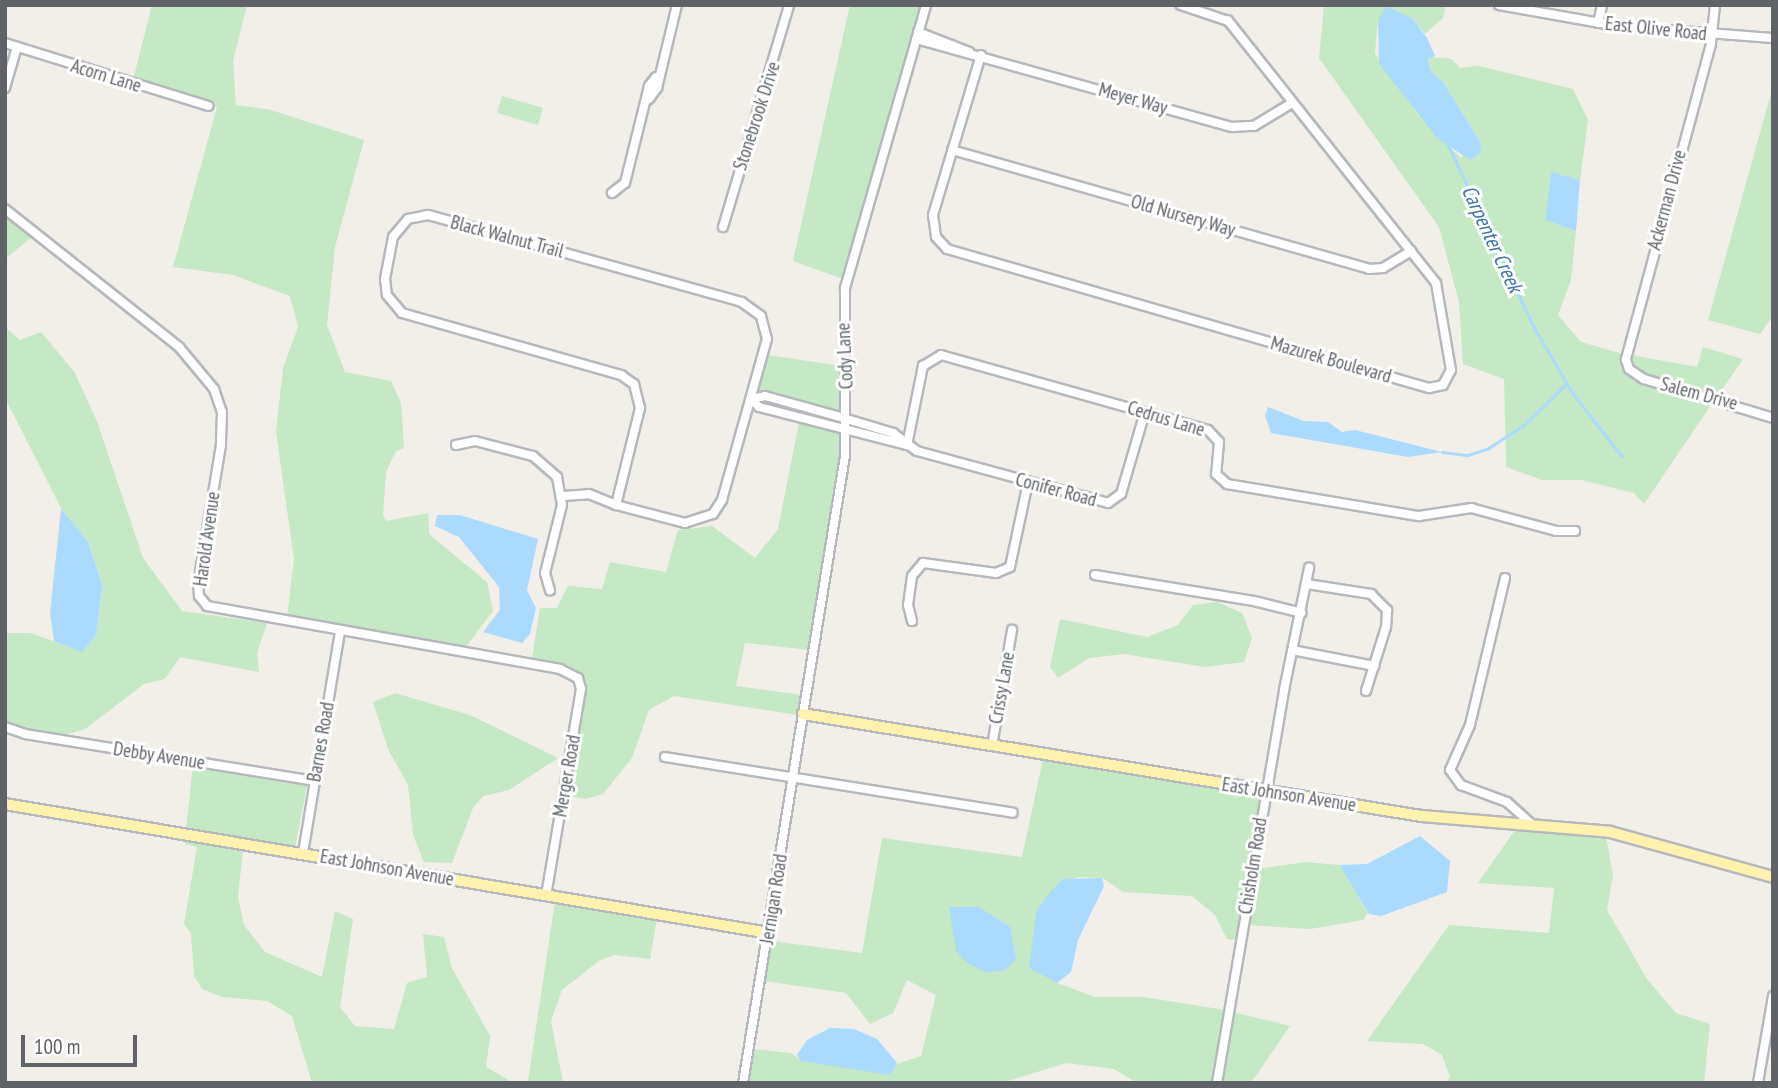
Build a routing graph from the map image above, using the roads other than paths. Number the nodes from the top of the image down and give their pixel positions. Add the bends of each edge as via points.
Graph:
1 (677, 5) edge
2 (789, 5) edge
3 (926, 5) edge
4 (1181, 5) edge
5 (1499, 5) edge
6 (1602, 5) edge
7 (1716, 5) edge
8 (1598, 23) junction
9 (1712, 35) junction
10 (917, 36) junction
11 (1773, 38) edge
12 (5, 43) edge
13 (17, 47) junction
14 (981, 55) junction
15 (5, 88) edge
16 (1293, 103) junction
17 (208, 106) dead end
18 (952, 150) junction
19 (612, 193) dead end
20 (5, 209) edge
21 (723, 227) dead end
22 (1411, 251) junction
23 (1628, 367) joint
24 (751, 399) junction
25 (1144, 412) junction
26 (1773, 418) edge
27 (847, 419) junction
28 (847, 431) junction
29 (456, 445) dead end
30 (907, 445) junction
31 (1028, 482) junction
32 (562, 496) junction
33 (616, 505) junction
34 (1574, 531) dead end
35 (1309, 568) dead end
36 (1095, 575) dead end
37 (1505, 578) dead end
38 (1307, 584) junction
39 (550, 590) dead end
40 (1301, 613) junction
41 (912, 621) dead end
42 (1012, 630) dead end
43 (340, 631) junction
44 (1292, 650) junction
45 (1374, 666) junction
46 (560, 668) joint
47 (1366, 691) dead end
48 (803, 714) junction
49 (5, 727) edge
50 (992, 746) junction
51 (665, 757) dead end
52 (793, 777) junction
53 (314, 781) junction
54 (1266, 792) junction
55 (5, 804) edge
56 (1013, 813) dead end
57 (1534, 826) junction
58 (303, 853) junction
59 (1773, 877) edge
60 (547, 895) junction
61 (769, 933) junction
62 (1773, 996) edge
63 (1763, 1057) junction
64 (1773, 1059) edge
65 (743, 1083) edge
66 (1217, 1083) edge
67 (1758, 1083) edge

1 - 19 street via 656,77 649,86 625,183
2 - 21 street, Stonebrook Drive
3 - 10 street, Cody Lane
4 - 16 street, Mazurek Boulevard via 1228,21
5 - 8 street, East Olive Road
6 - 8 street
7 - 9 street, Ackerman Drive
8 - 9 street, East Olive Road
9 - 11 street, East Olive Road
9 - 23 street, Ackerman Drive via 1632,333
10 - 14 street, Meyer Way
10 - 27 street, Cody Lane via 845,288
12 - 13 street, Acorn Lane
13 - 15 street
13 - 17 street, Acorn Lane
14 - 16 street, Meyer Way via 1239,128 1254,126
14 - 18 street, Mazurek Boulevard
16 - 22 street, Mazurek Boulevard
18 - 22 street, Old Nursery Way via 1369,269 1383,268
18 - 22 street, Mazurek Boulevard via 932,222 940,243 954,253 1438,387 1447,381 1451,370 1439,290
20 - 43 street, Harold Avenue via 179,347 214,389 222,424 198,584 202,601 213,608
23 - 26 street, Salem Drive via 1644,379
24 - 27 street, Conifer Road via 765,396
24 - 28 street, Conifer Road via 759,407
24 - 33 street, Black Walnut Trail via 722,500 713,514 685,523
24 - 33 street, Black Walnut Trail via 767,331 750,305 428,215 401,223 393,237 385,279 387,295 402,313 621,375 634,384 640,408
25 - 30 street, Cedrus Lane via 935,356 923,366
25 - 31 street, Conifer Road via 1117,499 1103,503
25 - 34 street, Cedrus Lane via 1213,432 1219,442 1216,474 1227,484 1419,516 1471,508 1556,531
27 - 28 street, Cody Lane
27 - 30 street, Conifer Road via 893,433
28 - 30 street, Conifer Road
28 - 48 street, Cody Lane
29 - 32 street via 475,441 533,456 551,468
30 - 31 street, Conifer Road
31 - 41 street via 1010,567 996,573 923,563 912,576 908,605
32 - 33 street, Black Walnut Trail via 589,494
32 - 39 street via 545,573
35 - 38 street, Chisholm Road
36 - 40 street
37 - 57 street via 1470,725 1450,770 1461,785 1507,802
38 - 40 street, Chisholm Road
38 - 45 street via 1371,594 1382,603 1388,620
40 - 44 street, Chisholm Road
42 - 50 street, Crissy Lane
43 - 46 street, Harold Avenue
43 - 53 street, Barnes Road
44 - 45 street
44 - 54 street, Chisholm Road
45 - 47 street
46 - 60 street, Merger Road via 574,673 581,690
48 - 50 main road, East Johnson Avenue
48 - 52 street, Jernigan Road
49 - 53 street, Debby Avenue
50 - 54 main road, East Johnson Avenue
51 - 52 street
52 - 56 street
52 - 61 street, Jernigan Road
53 - 58 street, Barnes Road
54 - 57 main road, East Johnson Avenue via 1461,821
54 - 66 street, Chisholm Road
55 - 58 main road, East Johnson Avenue
57 - 59 main road, East Johnson Avenue via 1635,836
58 - 60 main road, East Johnson Avenue
60 - 61 main road, East Johnson Avenue
61 - 65 street, Jernigan Road
62 - 63 street
63 - 64 street
63 - 67 street

